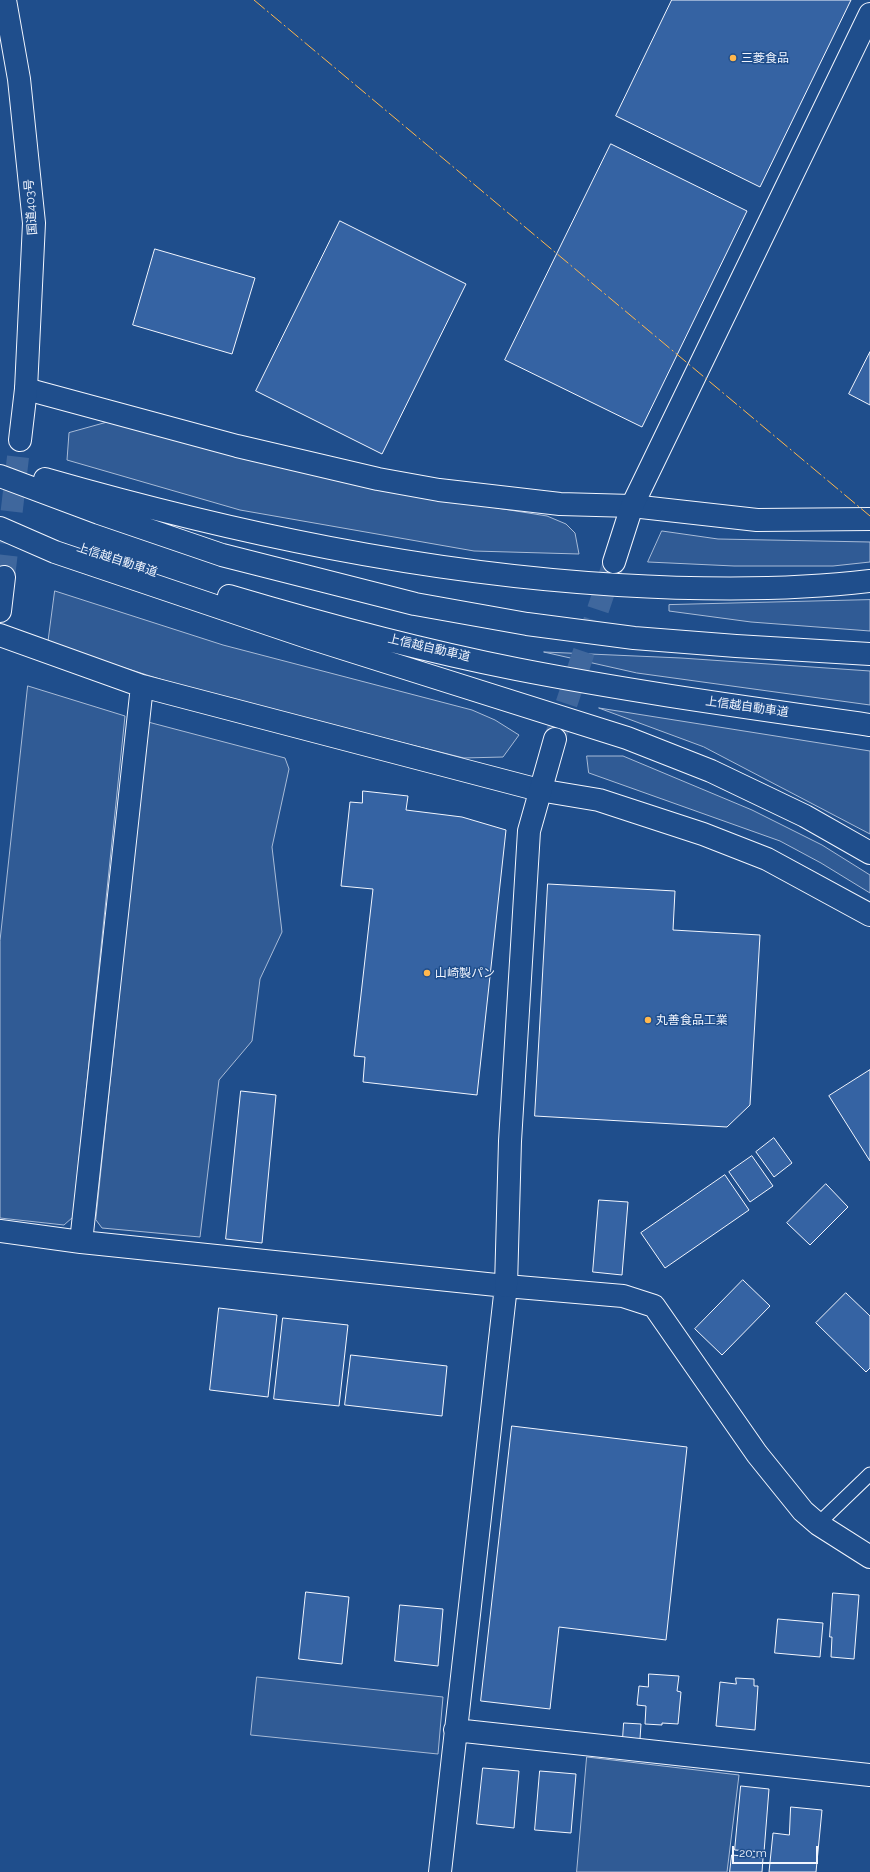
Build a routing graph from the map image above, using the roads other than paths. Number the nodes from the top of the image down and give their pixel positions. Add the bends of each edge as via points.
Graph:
1 (5, 0) edge
2 (870, 14) edge
3 (26, 389) junction
4 (20, 440) tunnel mouth
5 (0, 465) edge
6 (0, 476) edge
7 (632, 506) junction
8 (870, 519) edge
9 (0, 520) edge
10 (0, 528) edge
11 (614, 562) tunnel mouth
12 (4, 577) dead end
13 (870, 580) edge
14 (0, 611) edge
15 (0, 635) edge
16 (870, 654) edge
17 (142, 686) junction
18 (870, 725) edge
19 (555, 739) tunnel mouth
20 (539, 790) junction
21 (870, 853) edge
22 (870, 915) edge
23 (0, 1231) edge
24 (80, 1242) junction
25 (506, 1286) junction
26 (870, 1474) edge
27 (818, 1524) junction
28 (870, 1558) edge
29 (455, 1730) junction
30 (870, 1775) edge
31 (440, 1872) edge

1 - 3 main road, 国道403号 via 19,79 34,223
2 - 7 main road
3 - 4 main road, 国道403号
3 - 7 main road via 237,446 378,479 439,490 560,504
5 - 13 main road via 135,504 246,532 364,555 470,571 564,582 667,588 836,585
6 - 16 main road via 222,555 414,604 526,624 634,638
7 - 8 main road via 757,520
7 - 11 main road
9 - 18 main road, 上信越自動車道 via 119,562 254,603 388,639 515,668 628,689
10 - 21 main road via 55,552 302,636 627,738 711,771 798,813
12 - 14 main road
15 - 17 main road
17 - 20 main road
17 - 24 main road
19 - 20 main road
20 - 22 main road via 599,800 702,834 767,859
20 - 25 main road via 529,831 510,1141
23 - 24 main road
24 - 25 main road
25 - 27 main road via 623,1296 654,1306 757,1454 803,1511
25 - 29 main road
26 - 27 lane
27 - 28 main road
29 - 30 main road
29 - 31 main road

